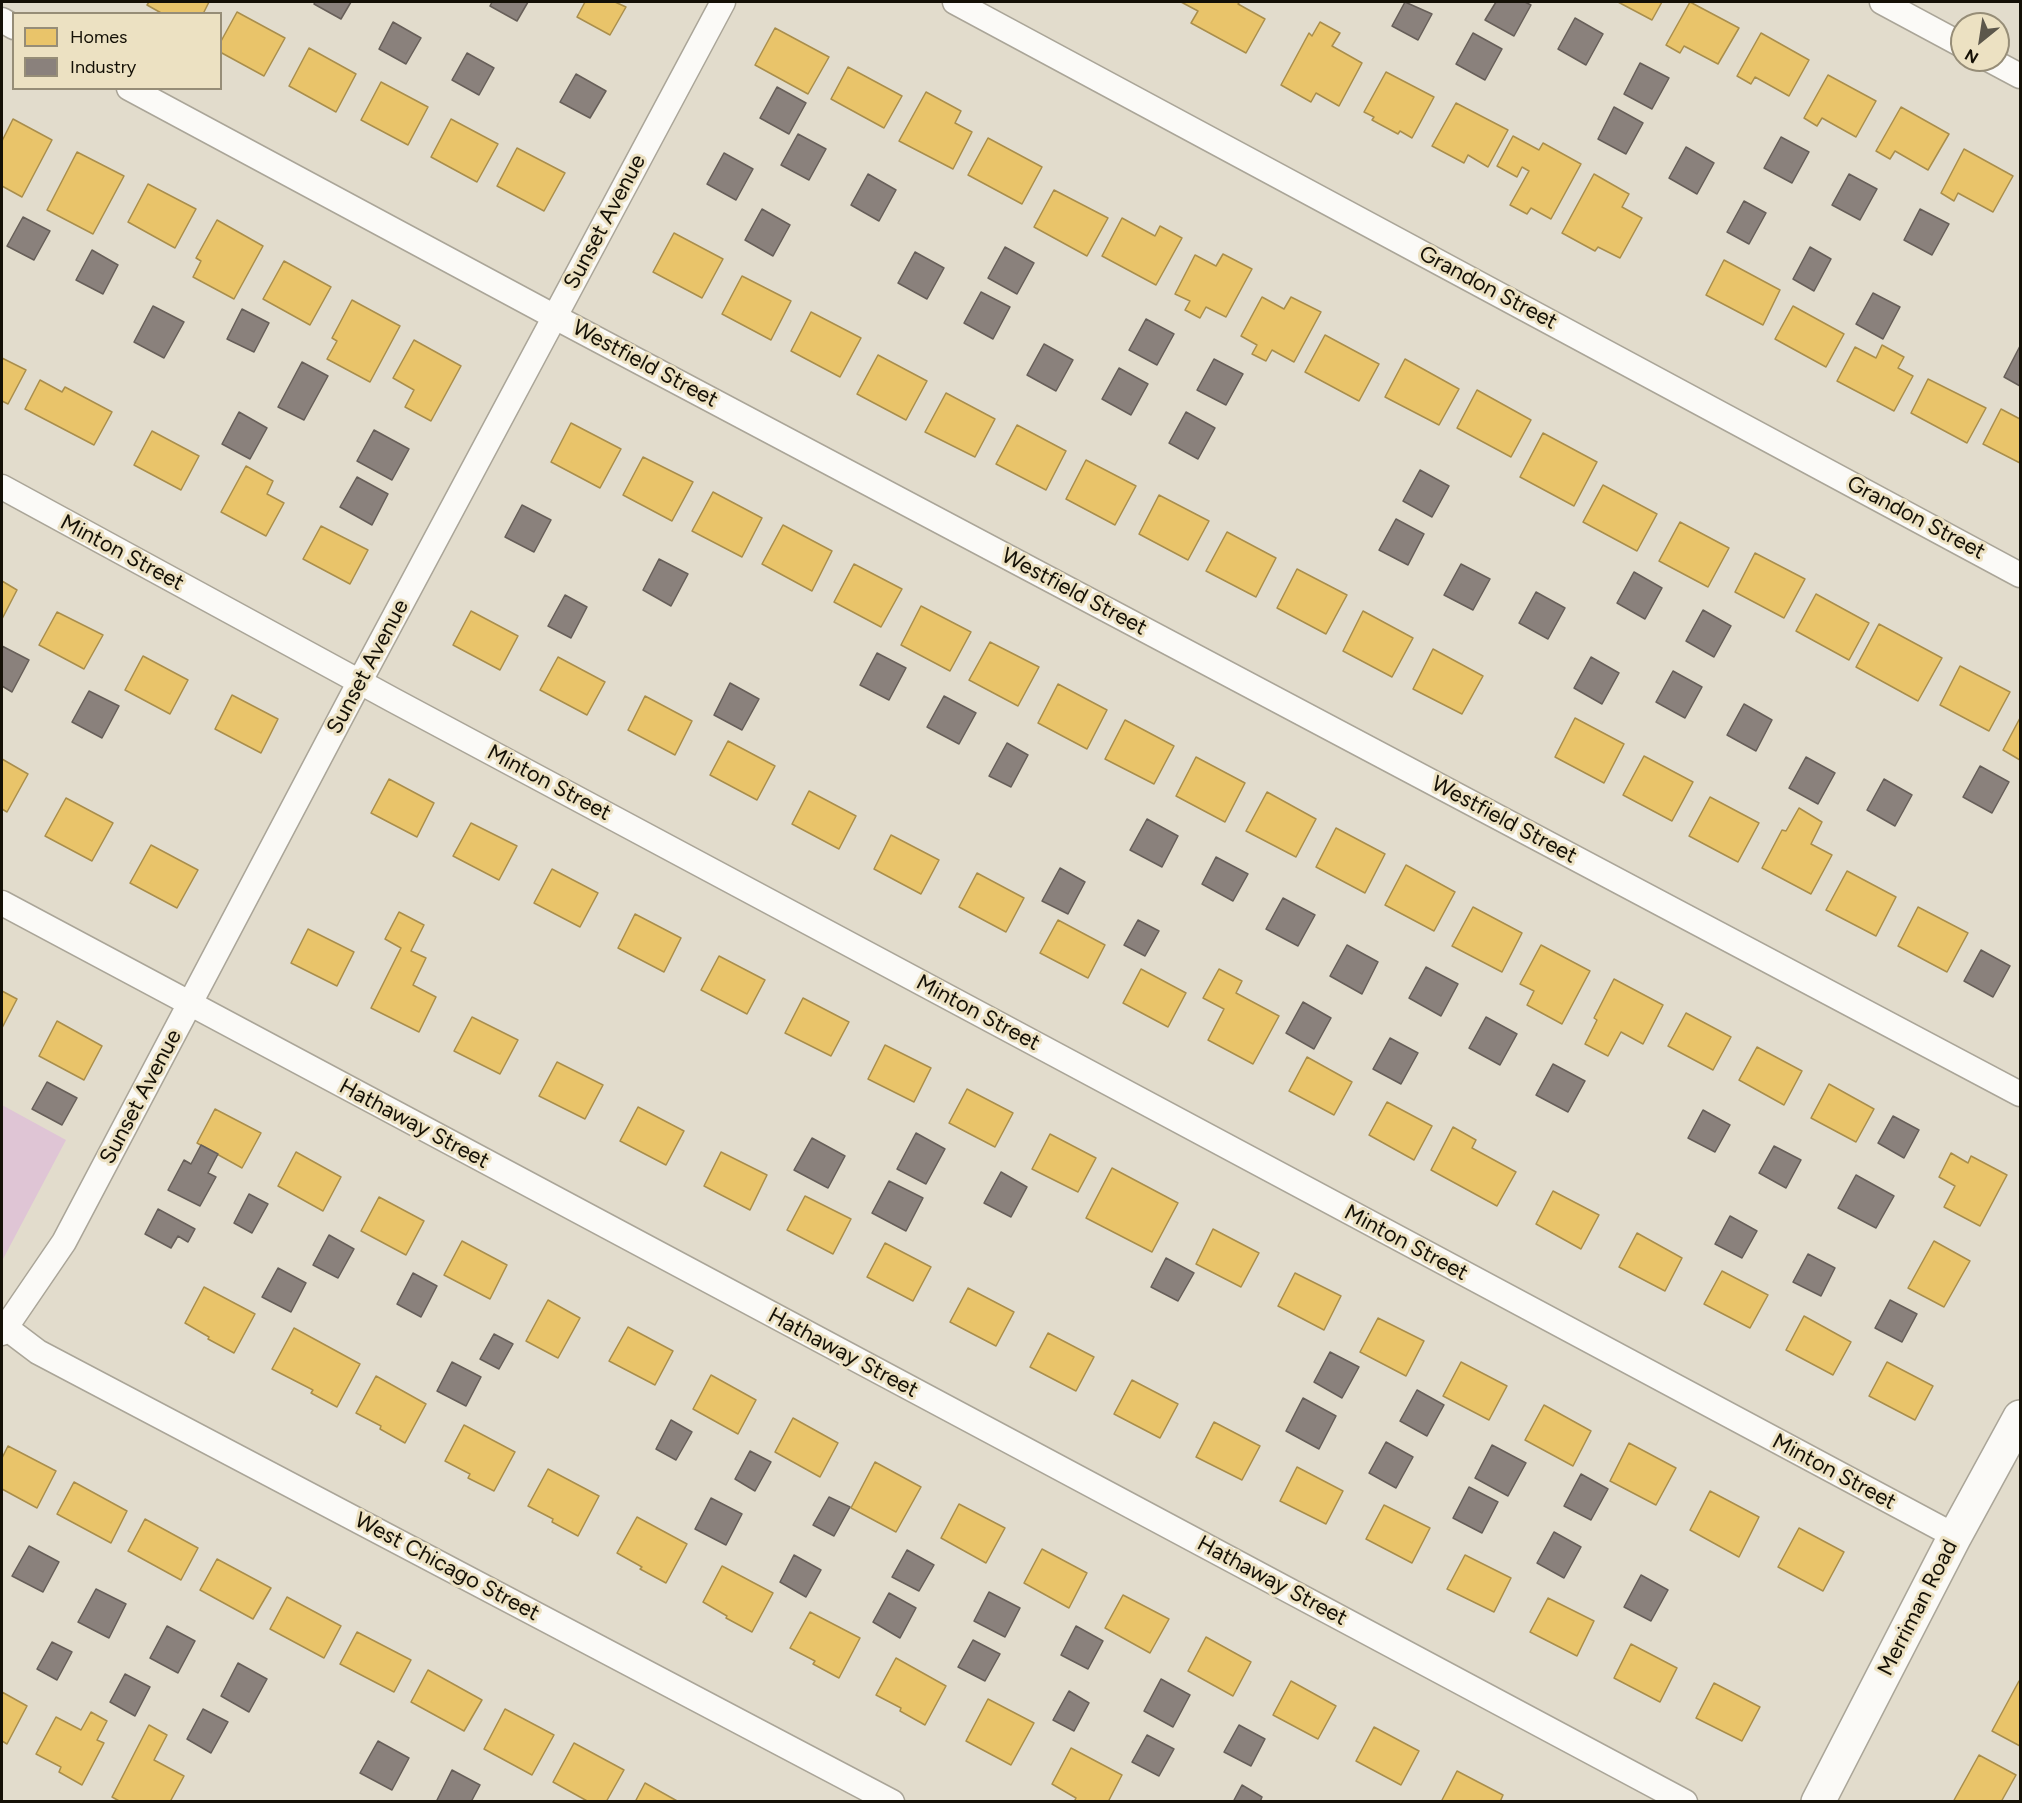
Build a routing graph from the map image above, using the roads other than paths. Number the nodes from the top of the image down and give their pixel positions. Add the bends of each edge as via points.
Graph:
1 (723, 2) edge
2 (955, 2) edge
3 (1882, 2) edge
4 (1950, 39) edge
5 (133, 90) edge
6 (555, 317) junction
7 (2, 487) edge
8 (2020, 575) edge
9 (360, 681) junction
10 (2, 903) edge
11 (190, 1004) junction
12 (2020, 1094) edge
13 (3, 1330) edge
14 (2020, 1417) edge
15 (1955, 1536) junction
16 (892, 1802) edge
17 (1685, 1802) edge
18 (1818, 1802) edge

1 - 6 street, Sunset Avenue
2 - 8 street, Grandon Street
3 - 4 street
5 - 6 street, Westfield Street
6 - 9 street, Sunset Avenue
6 - 12 street, Westfield Street
7 - 9 street, Minton Street
9 - 11 street, Sunset Avenue
9 - 15 street, Minton Street
10 - 11 street, Hathaway Street
11 - 13 street, Sunset Avenue via 64,1242
11 - 17 street, Hathaway Street
13 - 16 street, West Chicago Street via 38,1352
14 - 15 main road, Merriman Road
15 - 18 main road, Merriman Road

